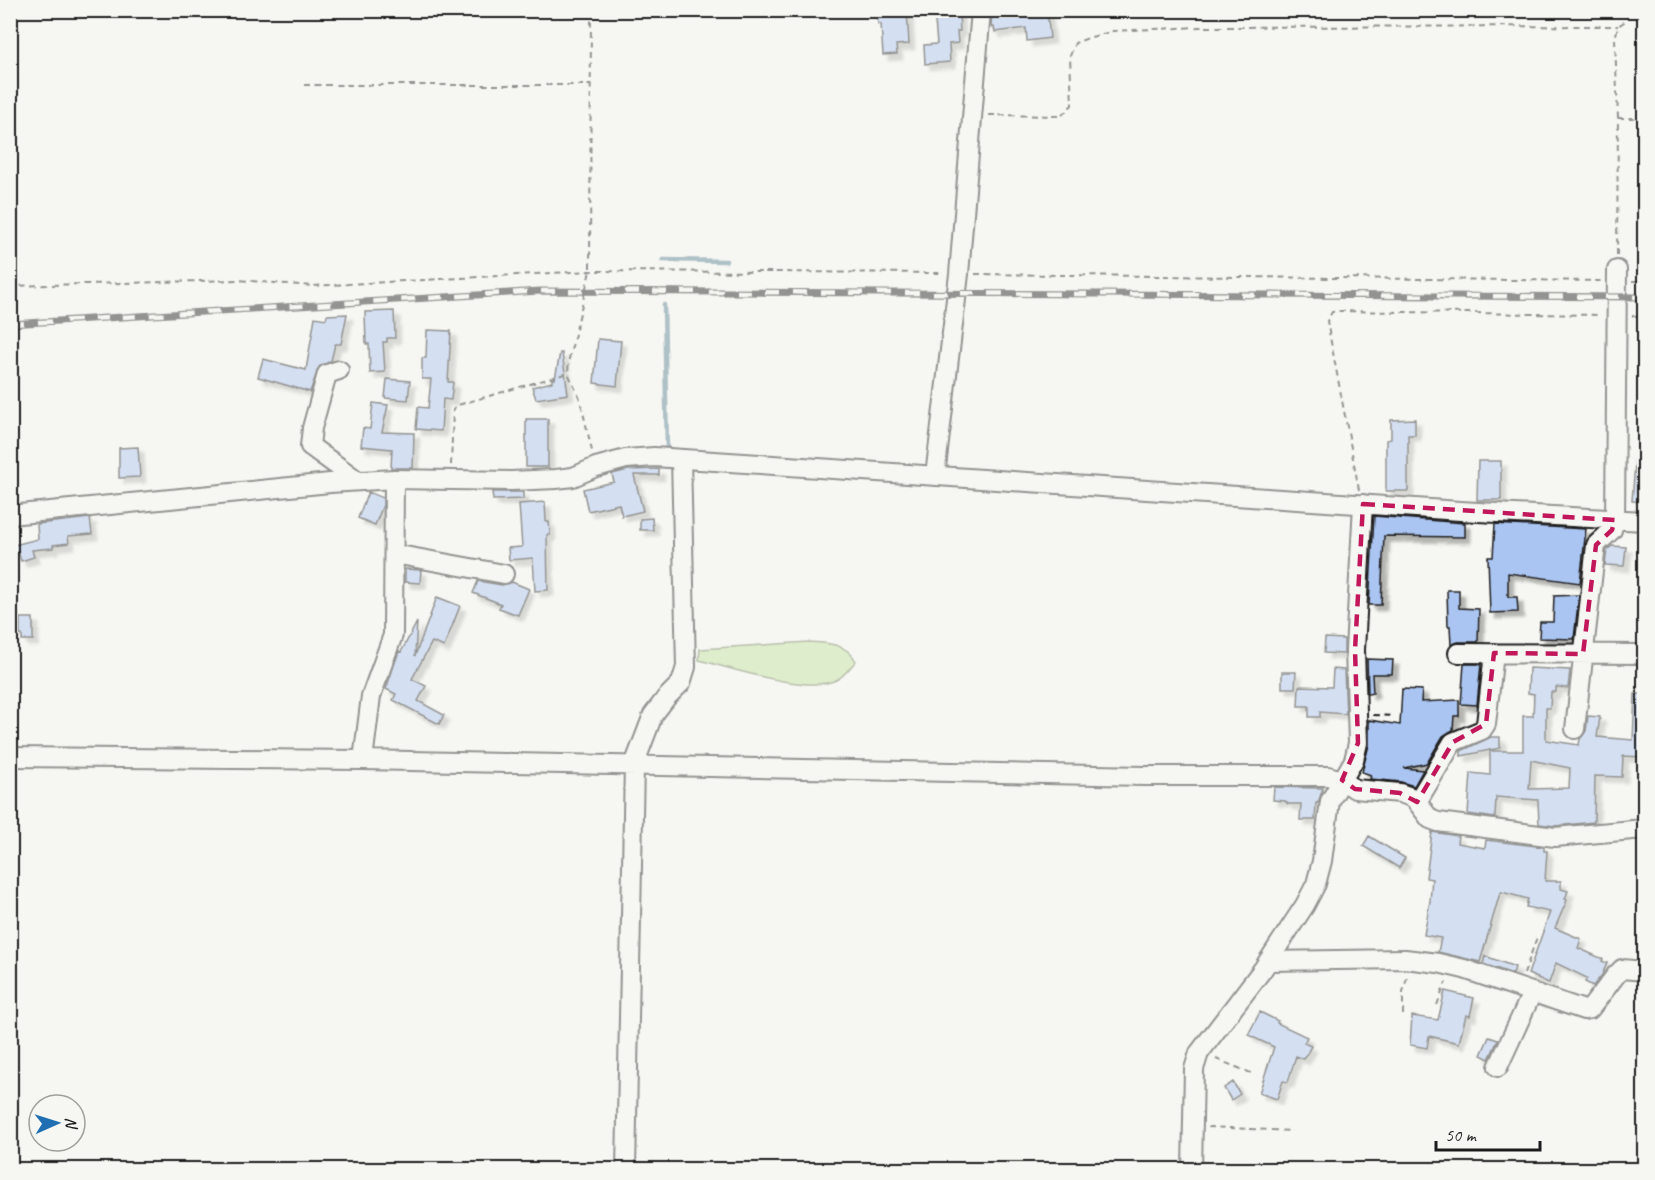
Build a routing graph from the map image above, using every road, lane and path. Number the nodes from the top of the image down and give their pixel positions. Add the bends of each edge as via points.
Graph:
1 (591, 10) edge
2 (981, 10) edge
3 (1630, 10) edge
4 (1618, 26) junction
5 (304, 85) dead end
6 (591, 85) junction
7 (973, 114) junction
8 (1618, 118) junction
9 (1644, 118) edge
10 (590, 271) junction
11 (959, 274) junction
12 (1617, 275) junction
13 (10, 286) edge
14 (1617, 316) junction
15 (1644, 316) edge
16 (339, 370) dead end
17 (568, 373) junction
18 (681, 459) junction
19 (596, 468) junction
20 (935, 476) junction
21 (394, 479) junction
22 (450, 480) junction
23 (358, 481) junction
24 (1363, 504) junction
25 (10, 515) edge
26 (1615, 520) junction
27 (1644, 521) edge
28 (394, 554) junction
29 (504, 574) dead end
30 (1458, 653) dead end
31 (1494, 653) junction
32 (1583, 654) junction
33 (1644, 654) edge
34 (1359, 714) junction
35 (1392, 717) dead end
36 (1575, 729) dead end
37 (10, 757) edge
38 (363, 760) junction
39 (634, 765) junction
40 (1342, 780) junction
41 (1417, 802) junction
42 (1644, 828) edge
43 (1537, 937) dead end
44 (1413, 960) junction
45 (1268, 961) junction
46 (1452, 966) junction
47 (1644, 971) edge
48 (1526, 991) junction
49 (1437, 1005) dead end
50 (1403, 1015) dead end
51 (1199, 1053) junction
52 (1498, 1067) dead end
53 (1251, 1072) dead end
54 (1193, 1127) junction
55 (1292, 1131) dead end
56 (626, 1170) edge
57 (1192, 1170) edge

1 - 6 path
2 - 7 street
3 - 4 path
4 - 7 path via 1233,27 1113,32 1075,43 1070,57 1072,105 1061,116
4 - 8 path
5 - 6 path
6 - 10 path
7 - 11 street
8 - 9 path
8 - 12 path
10 - 11 path
10 - 13 path via 312,286 238,280
10 - 17 path
11 - 12 path
11 - 20 street
12 - 14 street
14 - 15 path
14 - 24 path via 1332,312 1327,321
14 - 26 street
16 - 23 street via 327,374 310,446
17 - 19 path via 580,399
17 - 22 path via 458,405 453,411
18 - 19 street via 626,459
18 - 20 street
18 - 39 street via 686,667 681,683 653,715
19 - 22 street via 556,479
20 - 24 street
21 - 22 street
21 - 23 street
21 - 28 street
23 - 25 street
24 - 26 street
24 - 34 street via 1355,650
26 - 27 street
26 - 32 street via 1612,530 1596,545
28 - 29 street
28 - 38 street via 393,634 371,696
30 - 31 street
31 - 32 street
31 - 41 street via 1486,724 1482,730 1453,742
32 - 33 street
32 - 36 street
34 - 35 path
34 - 40 street via 1354,760
37 - 38 street
38 - 39 street
39 - 40 street via 1145,777 1328,776
39 - 56 street
40 - 41 street via 1355,789 1400,793
40 - 45 street via 1330,801 1316,884
41 - 42 street via 1430,819 1438,822 1528,835 1555,837
43 - 48 path
44 - 45 street
44 - 46 street
44 - 50 path via 1403,992
45 - 51 street
46 - 48 street
46 - 49 path
47 - 48 street via 1622,969 1590,1009
48 - 52 street
51 - 53 path
51 - 54 street via 1194,1070
54 - 55 path
54 - 57 street

